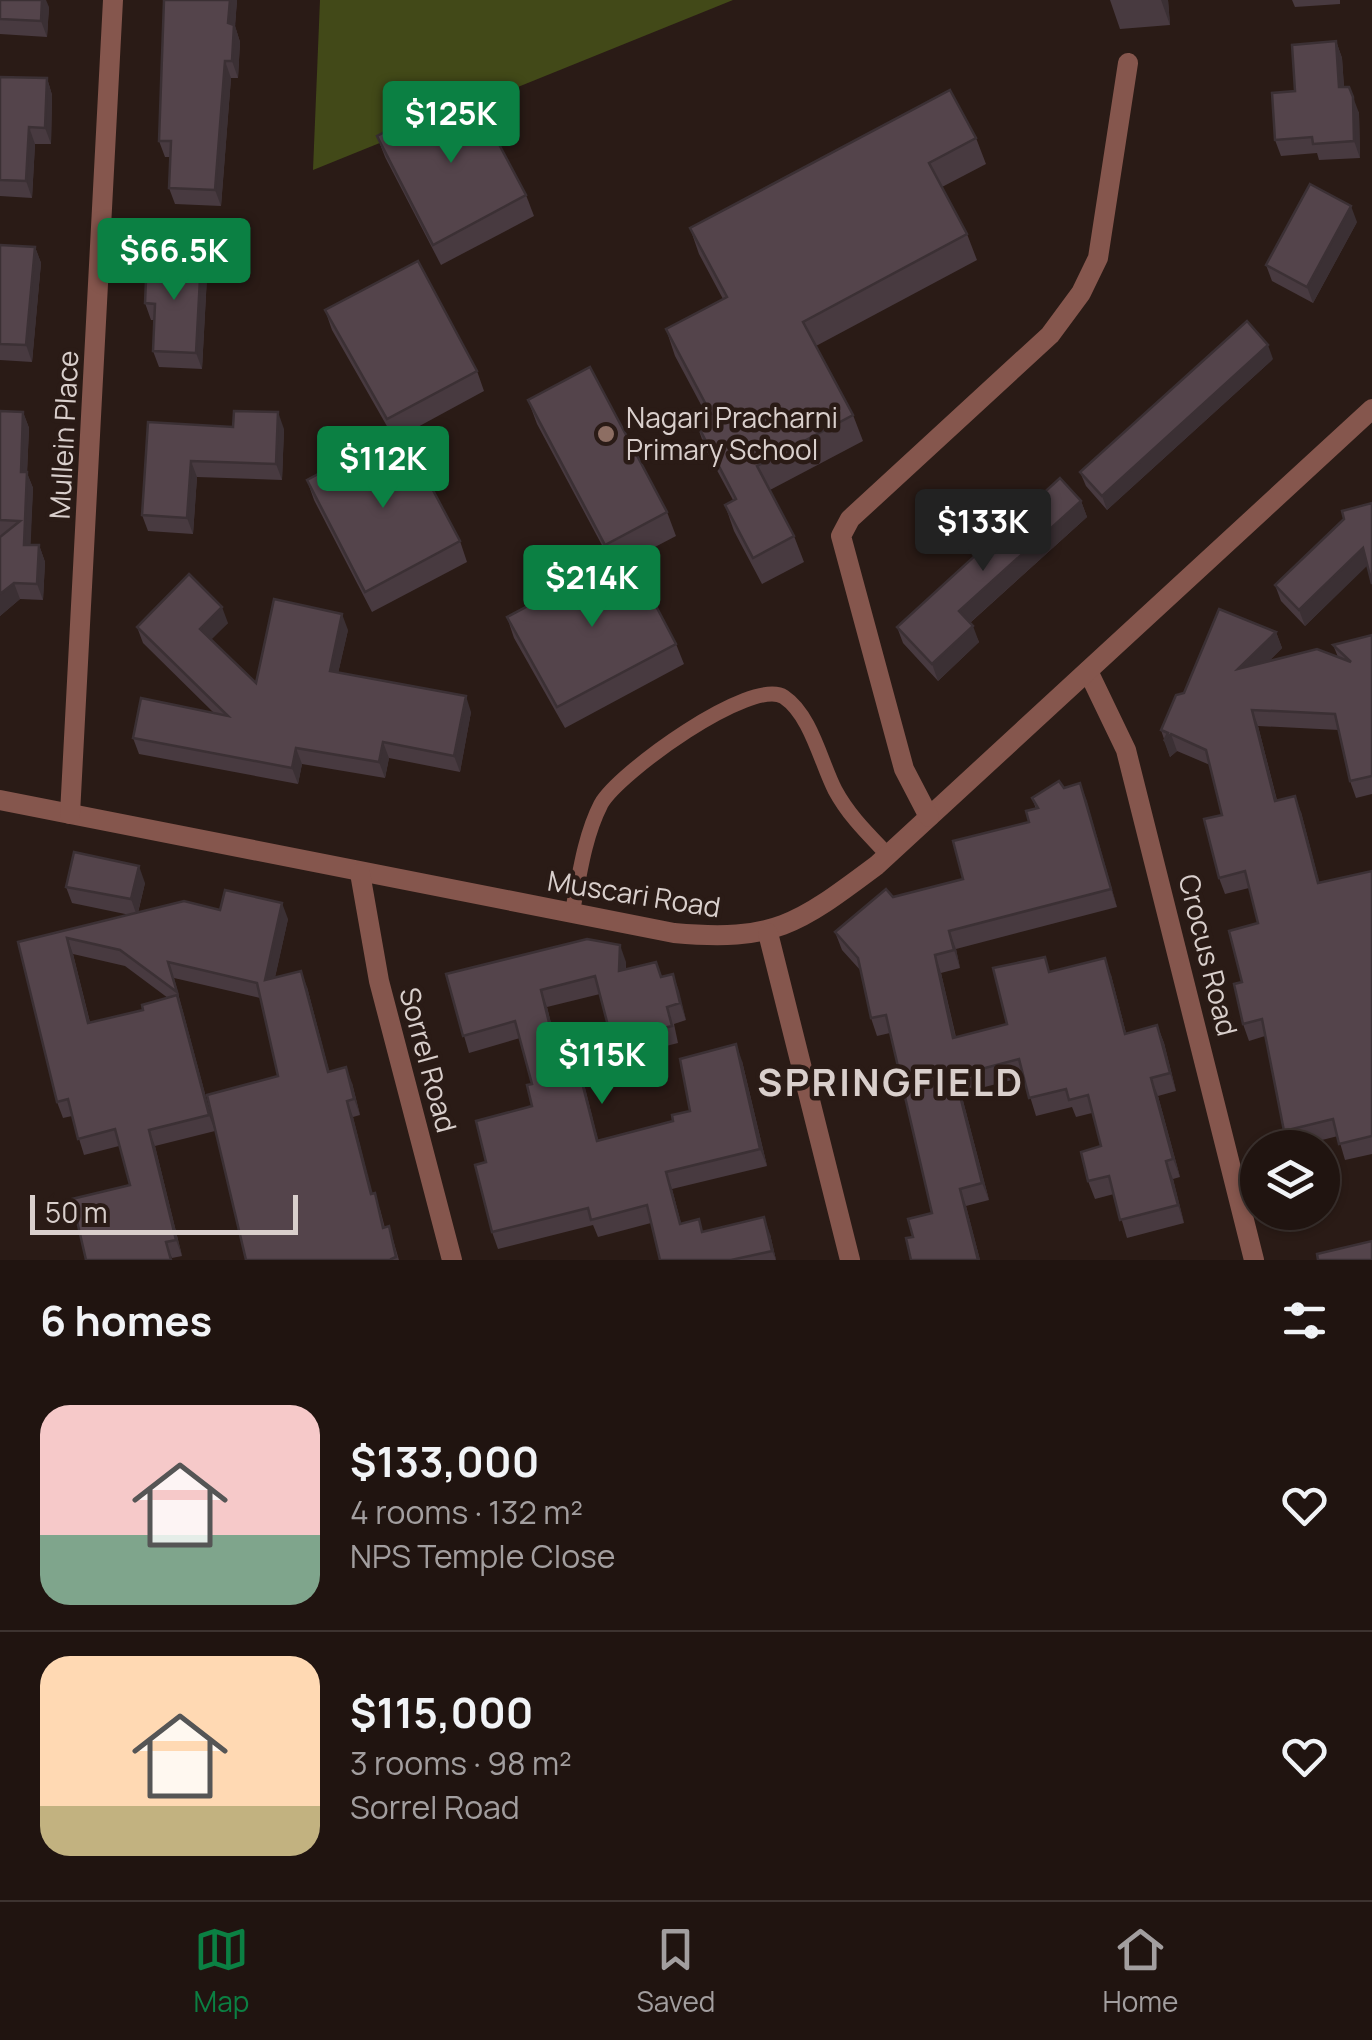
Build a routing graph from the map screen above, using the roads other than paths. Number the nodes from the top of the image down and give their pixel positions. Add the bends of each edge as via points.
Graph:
1 (113, 0) edge
2 (1128, 63) dead end
3 (1372, 409) edge
4 (1088, 671) junction
5 (0, 800) edge
6 (70, 814) junction
7 (929, 817) junction
8 (888, 855) junction
9 (360, 873) junction
10 (572, 914) junction
11 (768, 933) junction
12 (452, 1260) edge
13 (850, 1260) edge
14 (1254, 1260) edge

1 - 6 street, Mullein Place
2 - 7 street via 1098,258 1080,293 1050,335 850,519 841,536 904,769
3 - 4 street, Muscari Road
4 - 7 street, Muscari Road
4 - 14 street, Crocus Road via 1126,750
5 - 6 street, Muscari Road
6 - 9 street, Muscari Road
7 - 8 street, Muscari Road
8 - 10 lane via 851,817 798,711 767,692 733,704 625,774 597,816
8 - 11 street, Muscari Road via 806,915
9 - 10 street, Muscari Road
9 - 12 street, Sorrel Road via 379,981
10 - 11 street, Muscari Road via 674,934
11 - 13 street

